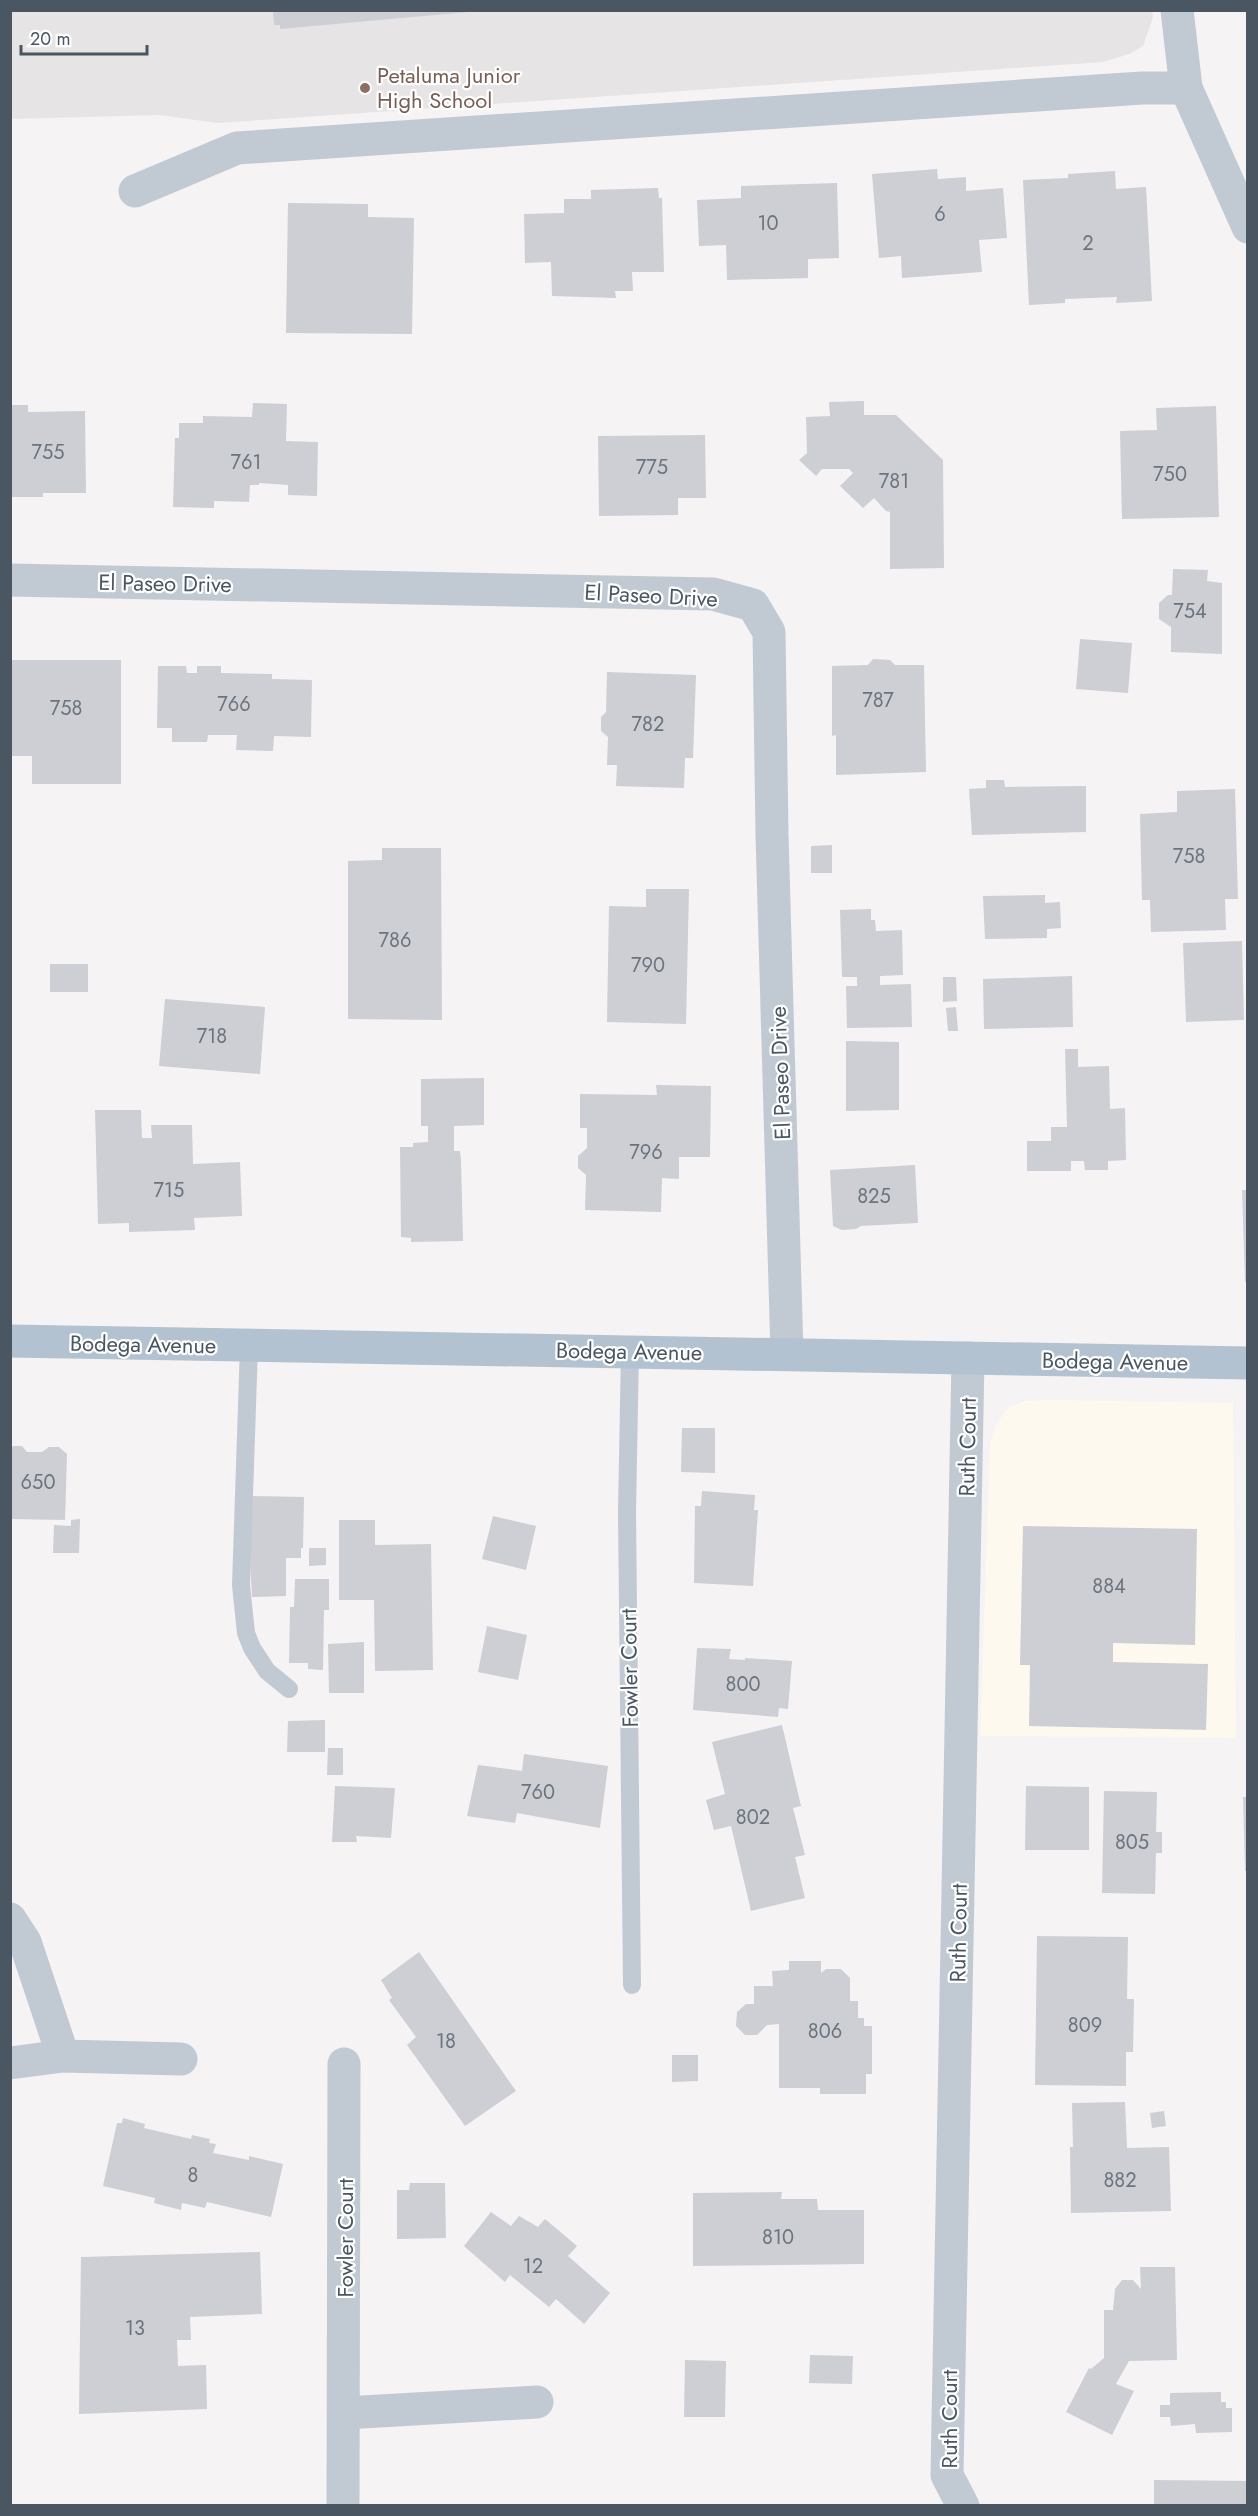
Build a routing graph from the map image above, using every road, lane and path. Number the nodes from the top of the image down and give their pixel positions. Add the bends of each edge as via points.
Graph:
1 (1177, 10) edge
2 (1186, 88) junction
3 (135, 191) dead end
4 (1248, 226) edge
5 (10, 580) edge
6 (10, 1341) edge
7 (249, 1346) junction
8 (630, 1351) junction
9 (788, 1354) junction
10 (968, 1358) junction
11 (1248, 1364) edge
12 (289, 1689) dead end
13 (10, 1918) edge
14 (632, 1985) dead end
15 (63, 2056) junction
16 (181, 2059) dead end
17 (10, 2063) edge
18 (344, 2064) dead end
19 (537, 2402) dead end
20 (345, 2413) junction
21 (344, 2505) edge
22 (963, 2505) edge

1 - 2 street
2 - 3 street via 237,148
2 - 4 street
5 - 9 street, El Paseo Drive via 713,594 753,605 769,632
6 - 7 main road, Bodega Avenue
7 - 8 main road, Bodega Avenue
7 - 12 lane via 241,1585 246,1633 267,1671
8 - 9 main road, Bodega Avenue
8 - 14 lane, Fowler Court via 627,1512
9 - 10 main road, Bodega Avenue
10 - 11 main road, Bodega Avenue
10 - 22 street, Ruth Court via 947,2475
13 - 15 street via 25,1942
15 - 16 street
15 - 17 street
18 - 20 street, Fowler Court
19 - 20 street
20 - 21 street, Fowler Court

